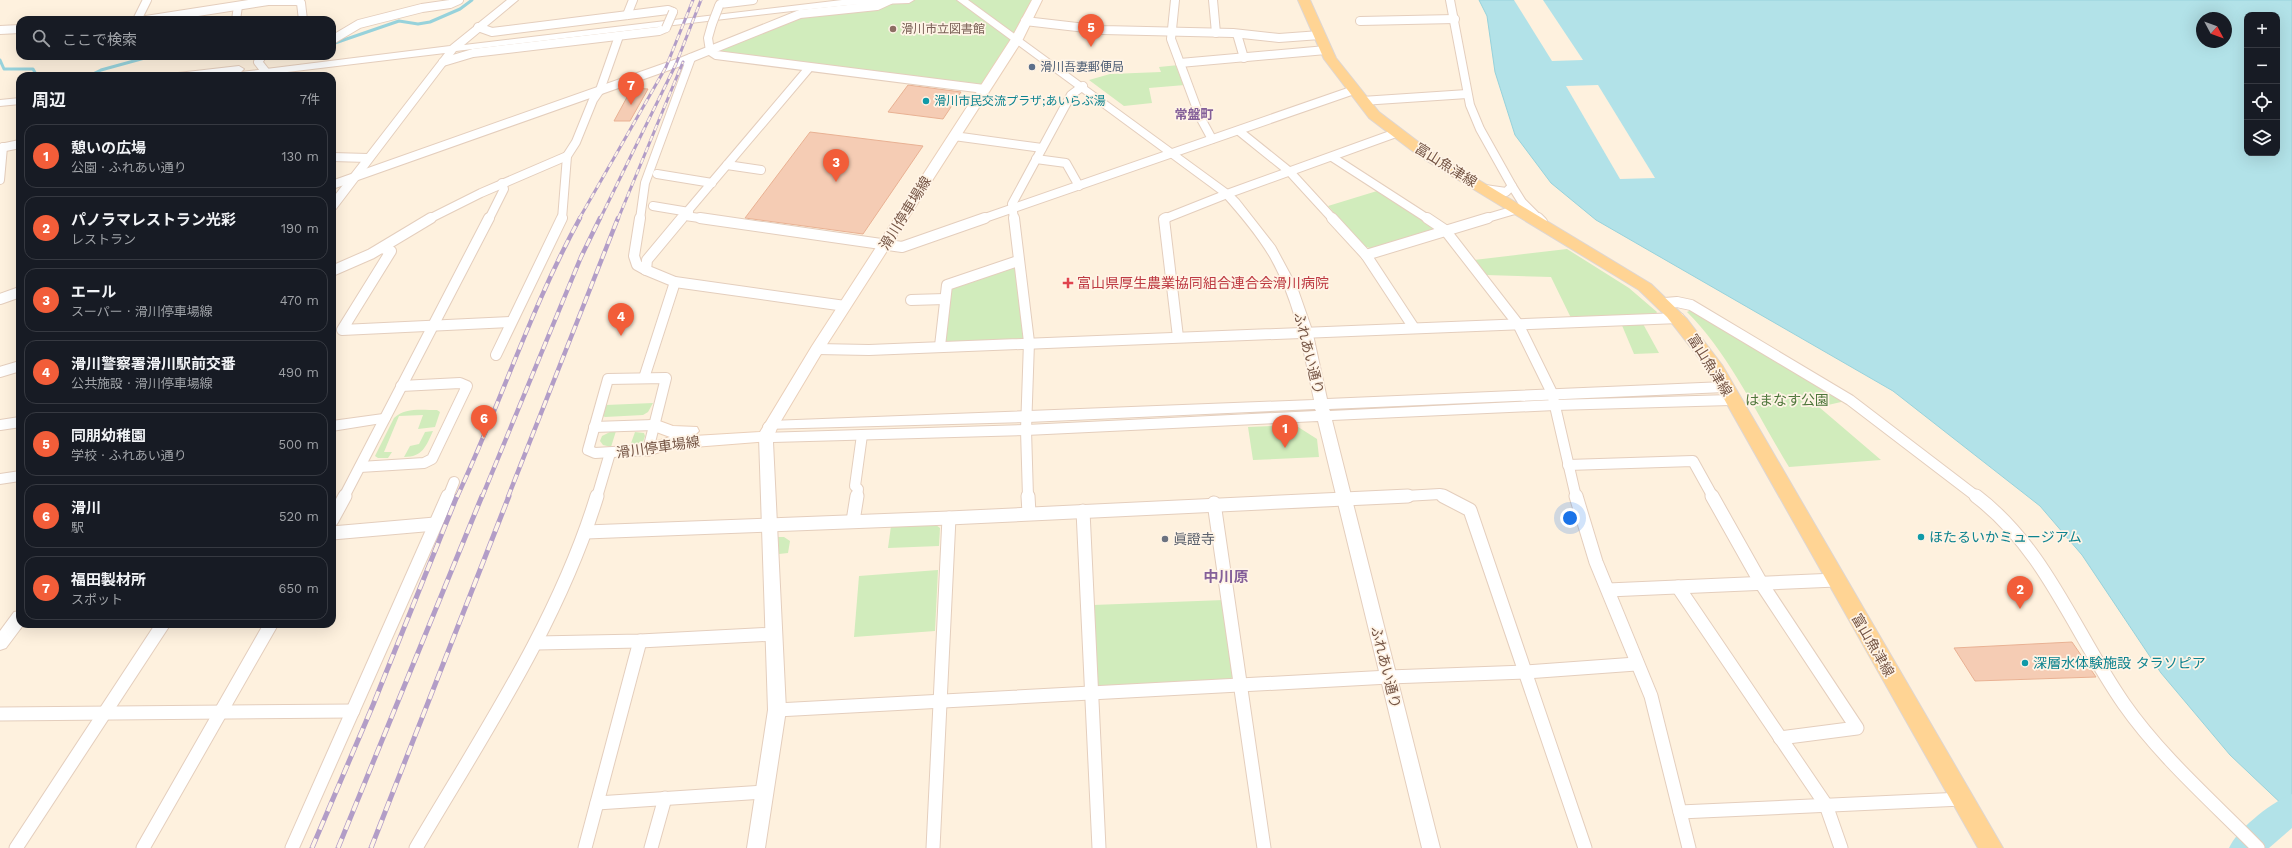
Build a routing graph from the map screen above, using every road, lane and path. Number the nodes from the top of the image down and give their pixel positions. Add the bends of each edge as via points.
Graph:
1 (147, 0) edge
2 (459, 0) edge
3 (513, 0) edge
4 (633, 0) edge
5 (753, 0) edge
6 (815, 0) edge
7 (890, 0) edge
8 (909, 0) edge
9 (962, 0) edge
10 (1037, 0) edge
11 (1175, 0) edge
12 (1213, 0) edge
13 (1304, 0) edge
14 (1450, 0) edge
15 (256, 2) edge
16 (238, 6) junction
17 (627, 15) junction
18 (139, 16) edge
19 (172, 16) edge
20 (237, 16) edge
21 (303, 16) edge
22 (1455, 19) junction
23 (1360, 20) dead end
24 (1025, 21) junction
25 (478, 27) junction
26 (16, 29) edge
27 (0, 30) edge
28 (1170, 32) junction
29 (1216, 33) junction
30 (1237, 34) junction
31 (619, 36) junction
32 (336, 38) edge
33 (1017, 39) junction
34 (1323, 43) junction
35 (456, 46) junction
36 (710, 51) junction
37 (691, 58) junction
38 (1244, 58) junction
39 (336, 59) edge
40 (328, 60) edge
41 (443, 62) junction
42 (1180, 63) junction
43 (264, 67) edge
44 (809, 68) junction
45 (216, 72) edge
46 (245, 72) edge
47 (1083, 86) junction
48 (984, 89) junction
49 (600, 90) junction
50 (1467, 94) junction
51 (16, 95) edge
52 (1358, 95) junction
53 (0, 97) edge
54 (16, 101) edge
55 (0, 103) edge
56 (1239, 131) junction
57 (1396, 133) junction
58 (954, 136) junction
59 (1212, 139) junction
60 (16, 145) edge
61 (2, 148) edge
62 (1042, 148) junction
63 (1174, 153) junction
64 (567, 156) junction
65 (336, 157) edge
66 (1332, 157) junction
67 (368, 158) junction
68 (1036, 159) junction
69 (727, 165) junction
70 (761, 170) dead end
71 (1290, 172) junction
72 (656, 174) dead end
73 (354, 177) junction
74 (0, 180) edge
75 (502, 183) junction
76 (712, 183) junction
77 (336, 184) edge
78 (1079, 186) junction
79 (1512, 186) junction
80 (1484, 189) junction
81 (1227, 194) junction
82 (336, 202) edge
83 (653, 206) dead end
84 (1014, 209) junction
85 (1518, 209) junction
86 (687, 214) junction
87 (1544, 224) junction
88 (1445, 230) junction
89 (884, 245) junction
90 (382, 248) junction
91 (1366, 255) junction
92 (1018, 261) junction
93 (336, 269) edge
94 (646, 270) junction
95 (675, 282) junction
96 (16, 293) edge
97 (0, 299) edge
98 (945, 299) junction
99 (911, 300) dead end
100 (1665, 303) junction
101 (845, 306) junction
102 (1679, 318) junction
103 (511, 322) junction
104 (1518, 324) junction
105 (434, 326) junction
106 (1414, 328) junction
107 (1305, 332) junction
108 (1178, 337) junction
109 (1029, 342) junction
110 (940, 346) junction
111 (817, 349) junction
112 (496, 355) dead end
113 (16, 367) edge
114 (0, 372) edge
115 (644, 378) junction
116 (401, 386) junction
117 (1728, 393) junction
118 (1554, 399) junction
119 (1323, 409) junction
120 (383, 419) junction
121 (16, 423) edge
122 (1027, 424) junction
123 (336, 425) edge
124 (654, 425) junction
125 (2, 427) edge
126 (594, 427) junction
127 (768, 432) junction
128 (862, 434) junction
129 (648, 450) junction
130 (610, 453) junction
131 (1568, 465) junction
132 (360, 467) junction
133 (16, 477) edge
134 (0, 479) edge
135 (454, 482) dead end
136 (1344, 499) junction
137 (1214, 504) junction
138 (1083, 511) junction
139 (336, 512) edge
140 (1029, 513) junction
141 (949, 518) junction
142 (853, 521) junction
143 (435, 524) junction
144 (769, 524) junction
145 (586, 532) junction
146 (336, 533) edge
147 (1836, 580) junction
148 (1761, 584) junction
149 (1678, 587) junction
150 (1608, 590) junction
151 (16, 621) edge
152 (160, 628) edge
153 (269, 628) edge
154 (775, 634) junction
155 (640, 641) junction
156 (0, 643) edge
157 (537, 643) junction
158 (1636, 664) junction
159 (1526, 672) junction
160 (1389, 677) junction
161 (1242, 686) junction
162 (1092, 695) junction
163 (940, 700) junction
164 (777, 710) junction
165 (220, 711) junction
166 (353, 711) junction
167 (0, 714) edge
168 (103, 714) junction
169 (1780, 738) junction
170 (764, 792) junction
171 (664, 798) junction
172 (1962, 798) junction
173 (597, 803) junction
174 (1826, 805) junction
175 (1680, 812) junction
176 (16, 848) edge
177 (143, 848) edge
178 (292, 848) edge
179 (416, 848) edge
180 (585, 848) edge
181 (651, 848) edge
182 (756, 848) edge
183 (933, 848) edge
184 (1099, 848) edge
185 (1264, 848) edge
186 (1431, 848) edge
187 (1585, 848) edge
188 (1689, 848) edge
189 (1841, 848) edge
190 (1991, 848) edge
191 (2258, 848) edge

1 - 18 street
2 - 32 street via 359,24
3 - 25 street
4 - 17 street
5 - 36 street, bridge via 720,4 708,38
6 - 35 street
7 - 8 street
7 - 35 street via 792,8
7 - 36 street via 877,6 800,14
9 - 33 street, ふれあい通り
10 - 24 main road, 滑川停車場線
11 - 28 street
12 - 29 street
13 - 34 main road, 富山魚津線
14 - 22 street
15 - 16 street
15 - 21 street via 297,1 301,3
16 - 19 street
16 - 20 street
17 - 25 street via 492,32
17 - 31 street, bridge via 668,10 673,12 666,28
22 - 23 street
22 - 50 street
24 - 28 street via 1102,30
24 - 33 main road, 滑川停車場線
25 - 35 street
26 - 27 street
28 - 29 street
28 - 42 street
29 - 30 street
30 - 34 street
30 - 38 street
31 - 41 street via 473,53
31 - 49 street
33 - 47 street, ふれあい通り
33 - 48 main road, 滑川停車場線
34 - 38 street
34 - 52 main road, 富山魚津線 via 1330,59
35 - 39 street
35 - 41 street
36 - 37 street
36 - 44 street via 727,58
37 - 49 street
37 - 94 street via 645,183 634,256 637,265
38 - 42 street
40 - 43 street
41 - 67 street
42 - 59 street via 1200,117
43 - 45 street
43 - 46 street
44 - 48 street
44 - 69 street
47 - 62 street via 1071,95
47 - 63 street, ふれあい通り
48 - 58 main road, 滑川停車場線
49 - 64 street
49 - 73 street
50 - 52 street
50 - 79 street via 1482,130
51 - 53 street
52 - 56 street
52 - 57 main road, 富山魚津線 via 1374,115
54 - 55 street
56 - 59 street
56 - 71 street
57 - 66 street
57 - 80 main road, 富山魚津線
58 - 62 street
58 - 89 main road, 滑川停車場線
59 - 63 street
60 - 61 street
61 - 74 street
62 - 68 street
63 - 78 street
63 - 81 street, ふれあい通り
64 - 75 street
64 - 103 street via 562,220
65 - 67 street
66 - 71 street
66 - 88 street
67 - 73 street
68 - 78 street via 1066,163
68 - 84 street via 1012,204
69 - 70 street
69 - 76 street
71 - 81 street
71 - 91 street
72 - 76 street
73 - 77 street
73 - 82 street
75 - 90 street via 431,218
75 - 105 street via 504,189
76 - 86 street
78 - 84 street
79 - 80 street via 1506,192
79 - 87 street via 1522,202
80 - 85 main road, 富山魚津線
81 - 107 street, ふれあい通り via 1255,226 1281,266
81 - 108 street via 1164,219
83 - 86 street
84 - 89 street via 902,247
84 - 92 street
85 - 87 main road, 富山魚津線
85 - 88 street
86 - 89 street
86 - 94 street via 647,260
87 - 100 main road, 富山魚津線 via 1645,287
88 - 91 street
88 - 104 street
89 - 101 main road, 滑川停車場線
90 - 93 street
90 - 105 street via 390,251 342,330
91 - 106 street
92 - 98 street via 946,285
92 - 109 street
94 - 95 street
95 - 101 street
95 - 115 street
96 - 97 street
98 - 99 street
98 - 110 street
100 - 102 main road, 富山魚津線
100 - 191 street via 1691,305 1850,400 1983,500 2019,536 2041,565 2124,704 2158,746
101 - 111 main road, 滑川停車場線
102 - 104 street
102 - 117 main road, 富山魚津線 via 1713,364
103 - 105 street
103 - 112 street
104 - 106 street
104 - 118 street
105 - 116 street
106 - 107 street
107 - 108 street
107 - 119 street, ふれあい通り
108 - 109 street
109 - 110 street
109 - 122 street
110 - 111 street via 869,350
111 - 127 main road, 滑川停車場線
113 - 114 street
115 - 124 street via 666,378
115 - 126 street via 608,379
116 - 120 street
116 - 132 street via 466,386 432,458 424,463
117 - 118 street
117 - 147 main road, 富山魚津線
118 - 119 street
118 - 131 street
119 - 122 street
119 - 136 street, ふれあい通り
120 - 123 street
120 - 132 street
121 - 125 street
122 - 127 street
122 - 128 street
122 - 140 street
124 - 126 street
124 - 127 main road, 滑川停車場線 via 672,432
124 - 129 street
126 - 130 street, 滑川停車場線 via 588,450 595,453
127 - 128 street
127 - 129 main road, 滑川停車場線 via 667,442
127 - 144 street
128 - 142 street
129 - 130 street, 滑川停車場線
130 - 145 street
131 - 148 street via 1693,462
131 - 150 street via 1596,562
132 - 139 street
133 - 134 street
135 - 143 street
136 - 137 street
136 - 159 street via 1440,494 1470,510
136 - 160 street, ふれあい通り
137 - 138 street
137 - 161 street
138 - 140 street
138 - 162 street
140 - 141 street
141 - 142 street
141 - 163 street
142 - 144 street
143 - 146 street
143 - 166 street
144 - 145 street
144 - 154 street
145 - 157 street via 564,587
147 - 148 street
147 - 172 main road, 富山魚津線
148 - 149 street
148 - 169 street via 1857,728
149 - 150 street
149 - 169 street
150 - 158 street
151 - 156 street
152 - 168 street
153 - 165 street
154 - 155 street
154 - 164 street
155 - 157 street
155 - 173 street
157 - 179 street
158 - 159 street
158 - 175 street via 1650,696
159 - 160 street
159 - 187 street
160 - 161 street
160 - 186 street, ふれあい通り
161 - 162 street
161 - 185 street
162 - 163 street
162 - 184 street
163 - 164 street
163 - 183 street
164 - 170 street
165 - 166 street
165 - 168 street
165 - 177 street
166 - 178 street
167 - 168 street
168 - 176 street
169 - 174 street
170 - 171 street
170 - 182 street
171 - 173 street
171 - 181 street
172 - 174 street
172 - 190 main road, 富山魚津線
173 - 180 street
174 - 175 street
174 - 189 street
175 - 188 street

